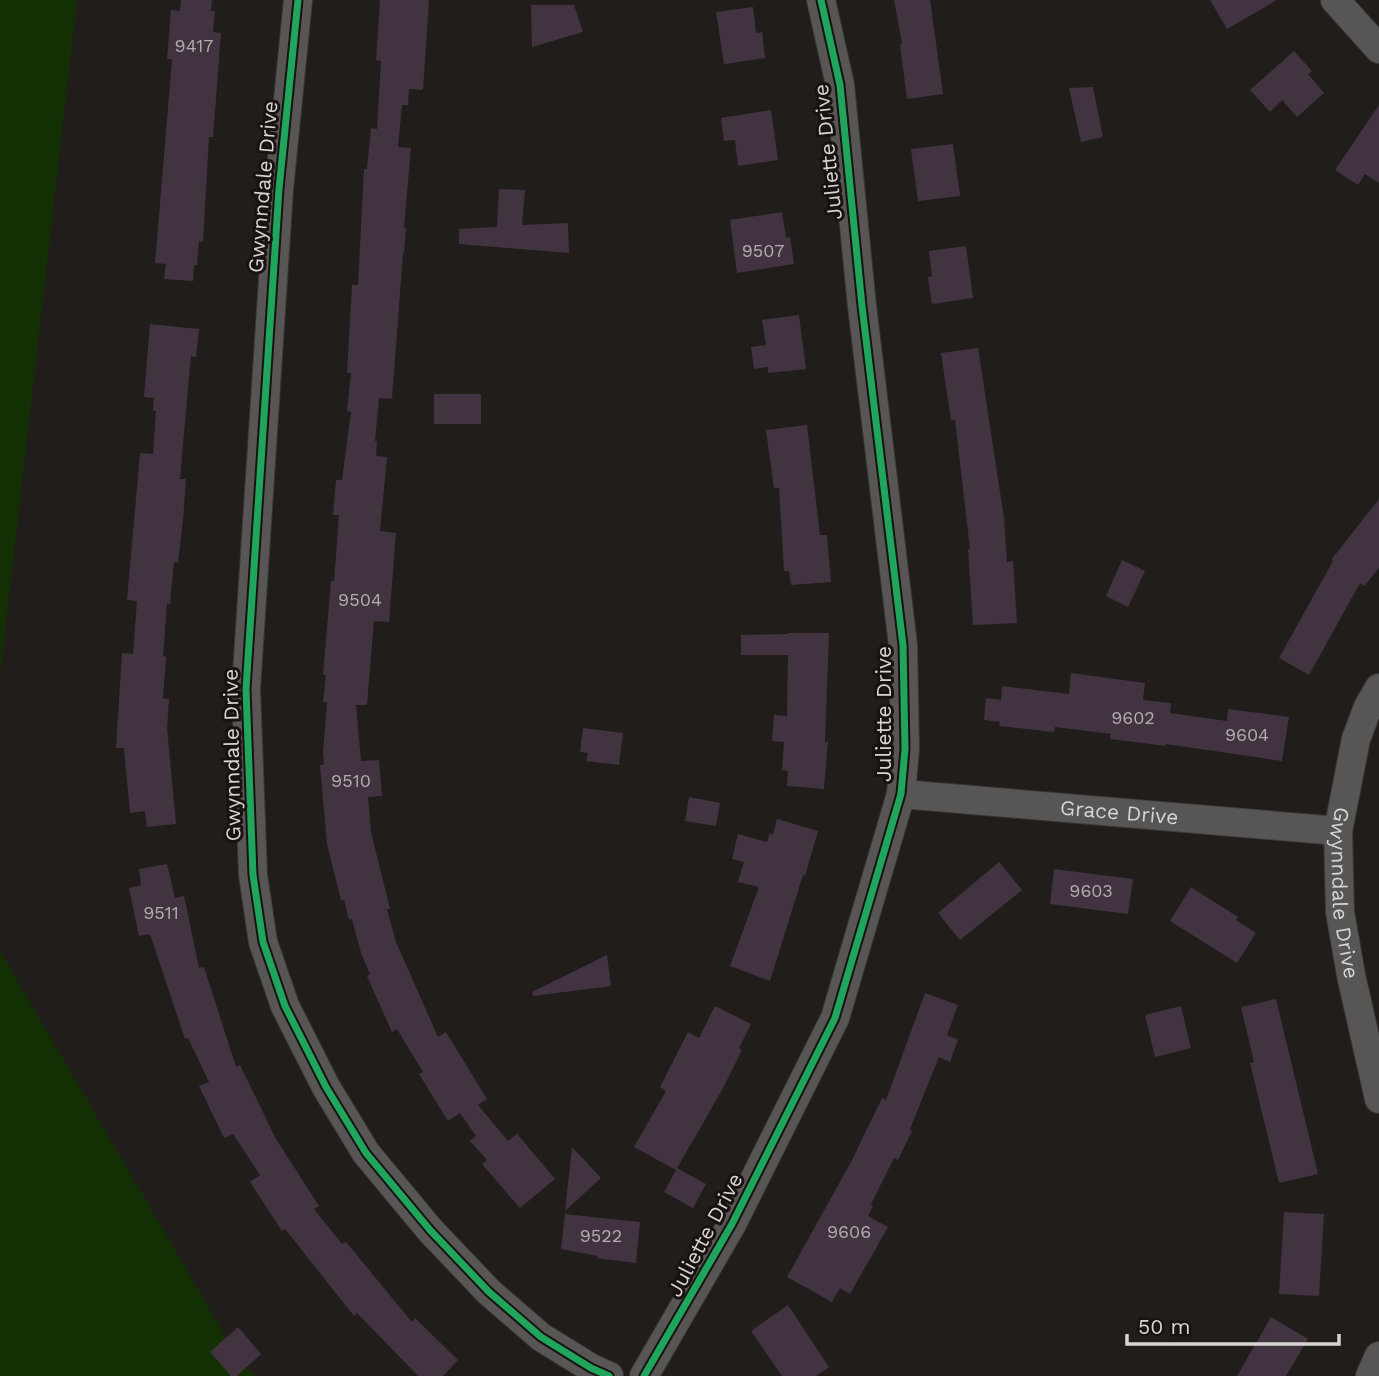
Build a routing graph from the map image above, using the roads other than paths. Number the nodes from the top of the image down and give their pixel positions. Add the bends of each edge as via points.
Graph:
1 (298, 0) edge
2 (821, 0) edge
3 (1335, 0) edge
4 (1379, 49) edge
5 (1379, 688) edge
6 (901, 794) junction
7 (1338, 831) junction
8 (1379, 1099) edge
9 (1379, 1356) edge
10 (609, 1376) edge
11 (645, 1376) edge
12 (1370, 1376) edge

1 - 10 street, Gwynndale Drive via 278,202 246,689 253,875 263,942 285,1006 366,1153 489,1292 541,1337
2 - 6 street, Juliette Drive via 840,85 903,645
3 - 4 street
5 - 7 street, Gwynndale Drive via 1356,740
6 - 7 street, Grace Drive
6 - 11 street, Juliette Drive via 835,1018 732,1224
7 - 8 street, Gwynndale Drive via 1340,912
9 - 12 street

